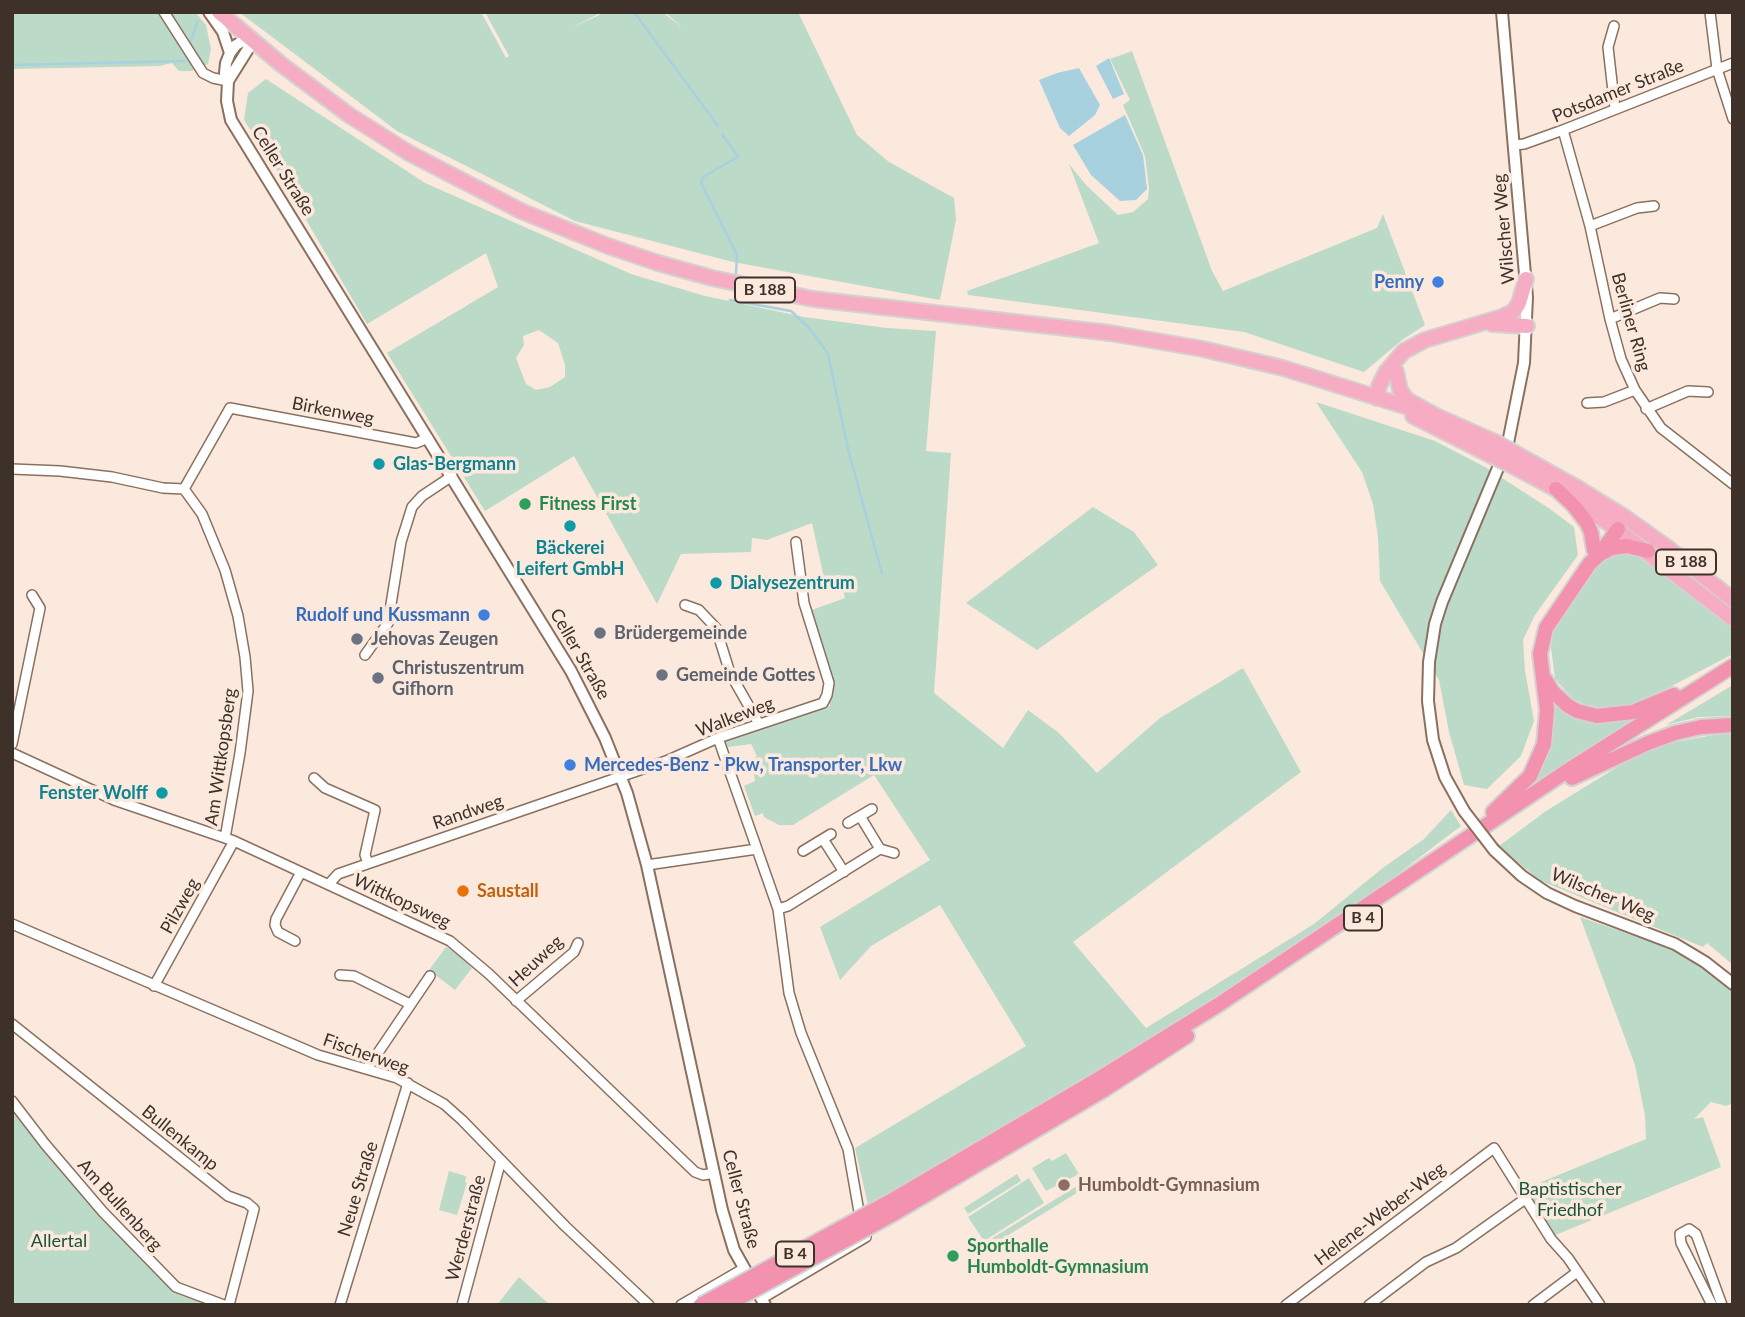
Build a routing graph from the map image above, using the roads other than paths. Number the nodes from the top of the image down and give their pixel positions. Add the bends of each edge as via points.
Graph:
1 (164, 12) edge
2 (209, 12) edge
3 (219, 12) edge
4 (1502, 12) edge
5 (1710, 12) edge
6 (1614, 26) dead end
7 (253, 41) junction
8 (230, 53) junction
9 (1733, 63) edge
10 (1717, 69) junction
11 (228, 80) junction
12 (1615, 109) junction
13 (1733, 119) edge
14 (1563, 130) junction
15 (1514, 145) junction
16 (1654, 206) dead end
17 (1590, 226) junction
18 (1526, 279) junction
19 (1674, 299) dead end
20 (1502, 317) junction
21 (1610, 319) junction
22 (1527, 321) junction
23 (1487, 323) junction
24 (1391, 371) junction
25 (1346, 388) junction
26 (1635, 390) junction
27 (1708, 392) dead end
28 (1377, 398) junction
29 (1587, 404) dead end
30 (1646, 409) junction
31 (1436, 416) junction
32 (422, 441) junction
33 (1504, 455) junction
34 (12, 469) edge
35 (452, 476) junction
36 (1733, 484) edge
37 (184, 489) junction
38 (1556, 489) junction
39 (1613, 510) junction
40 (1638, 526) junction
41 (1616, 527) junction
42 (796, 542) dead end
43 (1648, 551) junction
44 (1594, 556) junction
45 (32, 595) dead end
46 (1733, 600) edge
47 (685, 605) dead end
48 (1733, 619) edge
49 (365, 655) dead end
50 (1540, 663) junction
51 (1733, 666) edge
52 (1733, 676) edge
53 (1714, 678) junction
54 (759, 724) junction
55 (1733, 725) edge
56 (718, 738) junction
57 (12, 744) edge
58 (12, 753) edge
59 (620, 775) junction
60 (314, 778) dead end
61 (1572, 778) junction
62 (872, 809) dead end
63 (860, 816) junction
64 (848, 823) dead end
65 (230, 840) junction
66 (1459, 843) junction
67 (757, 849) junction
68 (880, 849) junction
69 (803, 851) dead end
70 (894, 853) dead end
71 (368, 863) junction
72 (647, 865) junction
73 (301, 872) junction
74 (844, 872) junction
75 (329, 884) junction
76 (778, 909) junction
77 (12, 924) edge
78 (295, 941) dead end
79 (578, 943) dead end
80 (340, 975) dead end
81 (430, 976) dead end
82 (1733, 984) edge
83 (155, 986) junction
84 (516, 1002) junction
85 (410, 1004) junction
86 (12, 1024) edge
87 (367, 1069) junction
88 (408, 1083) junction
89 (1098, 1086) junction
90 (12, 1101) edge
91 (501, 1160) junction
92 (714, 1173) junction
93 (1525, 1199) junction
94 (892, 1208) junction
95 (743, 1269) junction
96 (1577, 1272) junction
97 (763, 1302) edge
98 (227, 1305) edge
99 (340, 1305) edge
100 (462, 1305) edge
101 (649, 1305) edge
102 (681, 1305) edge
103 (701, 1305) edge
104 (726, 1305) edge
105 (1286, 1305) edge
106 (1369, 1305) edge
107 (1534, 1305) edge
108 (1600, 1305) edge
109 (1712, 1305) edge
110 (1722, 1305) edge

1 - 11 street via 203,73
2 - 8 street, Celler Straße
3 - 7 main road, B 188
4 - 15 street, Wilscher Weg
5 - 10 street
6 - 12 street via 1608,47
7 - 8 street via 243,41
7 - 11 street
7 - 25 main road, B 188 via 349,114 440,170 531,215 657,263 813,299 1157,340 1248,359
8 - 11 street, Celler Straße via 225,73
9 - 10 street, Potsdamer Straße
10 - 12 street, Potsdamer Straße
10 - 13 street
11 - 32 street, Celler Straße via 231,120
12 - 14 street, Potsdamer Straße
14 - 15 street, Potsdamer Straße
14 - 17 street, Berliner Ring
15 - 18 street, Wilscher Weg
16 - 17 street
17 - 21 street, Berliner Ring
18 - 20 main road via 1514,311
18 - 22 street, Wilscher Weg
19 - 21 street via 1661,298
20 - 22 main road via 1514,315
20 - 23 main road
21 - 26 street, Berliner Ring
22 - 23 main road
22 - 33 street, Wilscher Weg via 1524,363
23 - 24 main road via 1412,346 1397,357
24 - 25 main road
24 - 28 main road via 1379,386
24 - 31 main road via 1407,400
25 - 28 main road, B 188
26 - 29 street
26 - 30 street, Berliner Ring
27 - 30 street via 1688,391
28 - 31 main road, B 188
28 - 33 main road, B 188
30 - 36 street, Berliner Ring via 1661,428
31 - 33 main road, B 188
32 - 35 street, Celler Straße
32 - 37 street, Birkenweg via 230,408
33 - 38 main road, B 188
33 - 39 main road, B 188
33 - 82 street, Wilscher Weg, bridge via 1434,631 1428,701 1433,740 1445,777 1494,850 1522,876 1575,906 1675,944
34 - 37 street
35 - 49 street via 412,507 401,542 388,623
35 - 59 street, Celler Straße via 578,681
37 - 65 street, Am Wittkopsberg via 202,514 225,570 245,657 248,691
38 - 41 main road, B 188
38 - 44 highway via 1587,523
39 - 40 main road, B 188
39 - 41 main road
40 - 41 main road
40 - 46 main road, B 188
41 - 43 main road, B 188
41 - 44 highway
42 - 54 street, Walkeweg via 804,603 829,683 827,695 823,703
43 - 44 highway via 1627,546
43 - 48 main road, B 188
44 - 50 highway via 1546,628
45 - 57 street via 40,608
47 - 54 street via 699,610 716,628 730,673
50 - 53 highway via 1546,682 1559,699 1577,711 1608,717 1633,712
50 - 66 highway via 1547,722 1541,755 1522,785
51 - 53 highway, B 4
52 - 61 highway, B 4
53 - 66 highway, B 4
54 - 56 street, Walkeweg
55 - 61 highway via 1675,733
56 - 59 street, Walkeweg
56 - 67 street
58 - 65 street, Wittkopsweg via 154,816
59 - 71 street, Randweg
59 - 72 street, Celler Straße
60 - 71 street via 325,789 375,810 365,855
61 - 89 highway, B 4
62 - 63 street
63 - 64 street
63 - 68 street
65 - 73 street, Wittkopsweg
65 - 83 street, Pilzweg
66 - 89 highway, B 4
67 - 72 street
67 - 76 street
68 - 70 street
68 - 74 street
69 - 74 street via 827,837
71 - 75 street, Randweg via 338,874
72 - 92 street, Celler Straße
73 - 75 street, Wittkopsweg
73 - 78 street via 275,919 278,932
74 - 76 street
75 - 84 street, Wittkopsweg via 460,947
76 - 97 street via 789,993 848,1149 866,1237
77 - 83 street, Fischerweg
79 - 84 street, Heuweg via 574,952
80 - 85 street via 355,976
81 - 85 street
83 - 87 street, Fischerweg via 318,1055
84 - 92 street, Wittkopsweg via 695,1172
85 - 87 street
86 - 98 street, Bullenkamp via 228,1196 254,1209
87 - 88 street, Fischerweg
88 - 91 street, Fischerweg via 444,1104
88 - 99 street, Neue Straße
89 - 94 highway, B 4
90 - 98 street, Am Bullenberg via 103,1212 176,1287
91 - 100 street, Werderstraße
91 - 101 street, Fischerweg
92 - 95 street, Celler Straße
93 - 96 street
93 - 105 street, Helene-Weber-Weg via 1494,1148
93 - 106 street via 1456,1248 1426,1262
94 - 103 highway, B 4, bridge
94 - 104 highway, B 4, bridge
95 - 97 street, Celler Straße
95 - 102 street
96 - 107 street
96 - 108 street
109 - 110 street via 1681,1243 1680,1234 1689,1228 1696,1234

